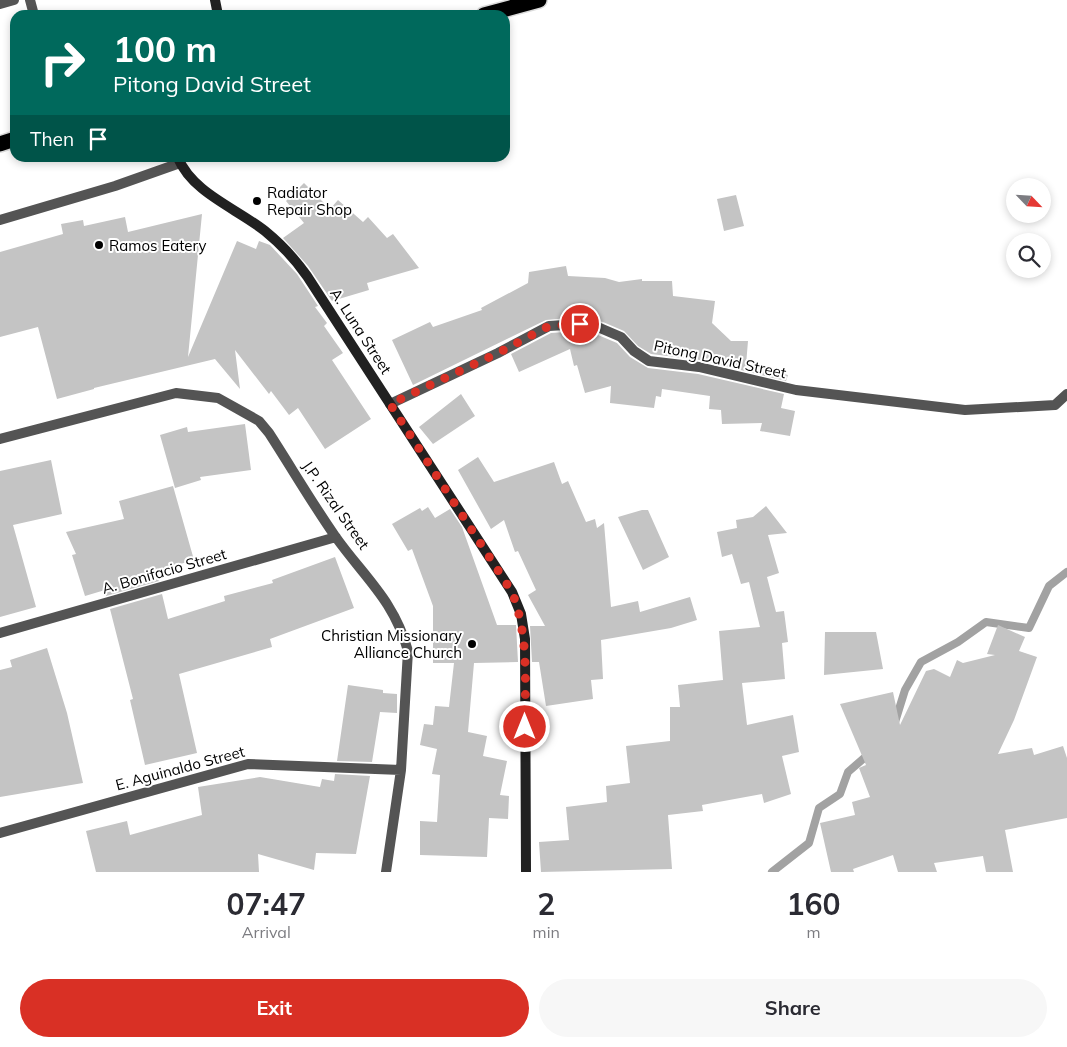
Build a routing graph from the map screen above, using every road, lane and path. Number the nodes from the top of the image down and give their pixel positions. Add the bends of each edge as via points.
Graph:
1 (14, 0) edge
2 (537, 0) edge
3 (0, 4) edge
4 (502, 10) edge
5 (174, 162) edge
6 (180, 162) edge
7 (0, 220) edge
8 (1067, 394) edge
9 (390, 404) junction
10 (0, 439) edge
11 (336, 537) junction
12 (0, 633) edge
13 (401, 770) junction
14 (0, 833) edge
15 (386, 872) edge
16 (526, 872) edge

1 - 3 street
2 - 4 highway
5 - 7 street via 115,186
6 - 9 street, A. Luna Street via 195,184 258,226 291,254
8 - 9 street, Pitong David Street via 1056,405 965,410 796,390 699,367 649,361 622,337 580,324 549,326
9 - 16 street, A. Luna Street via 512,592 521,614 525,639
10 - 11 street, J.P. Rizal Street via 176,393 218,398 259,421
11 - 12 street, A. Bonifacio Street
11 - 13 street, J.P. Rizal Street via 382,593 403,633 408,651
13 - 14 street, E. Aguinaldo Street via 248,764
13 - 15 street, J.P. Rizal Street

